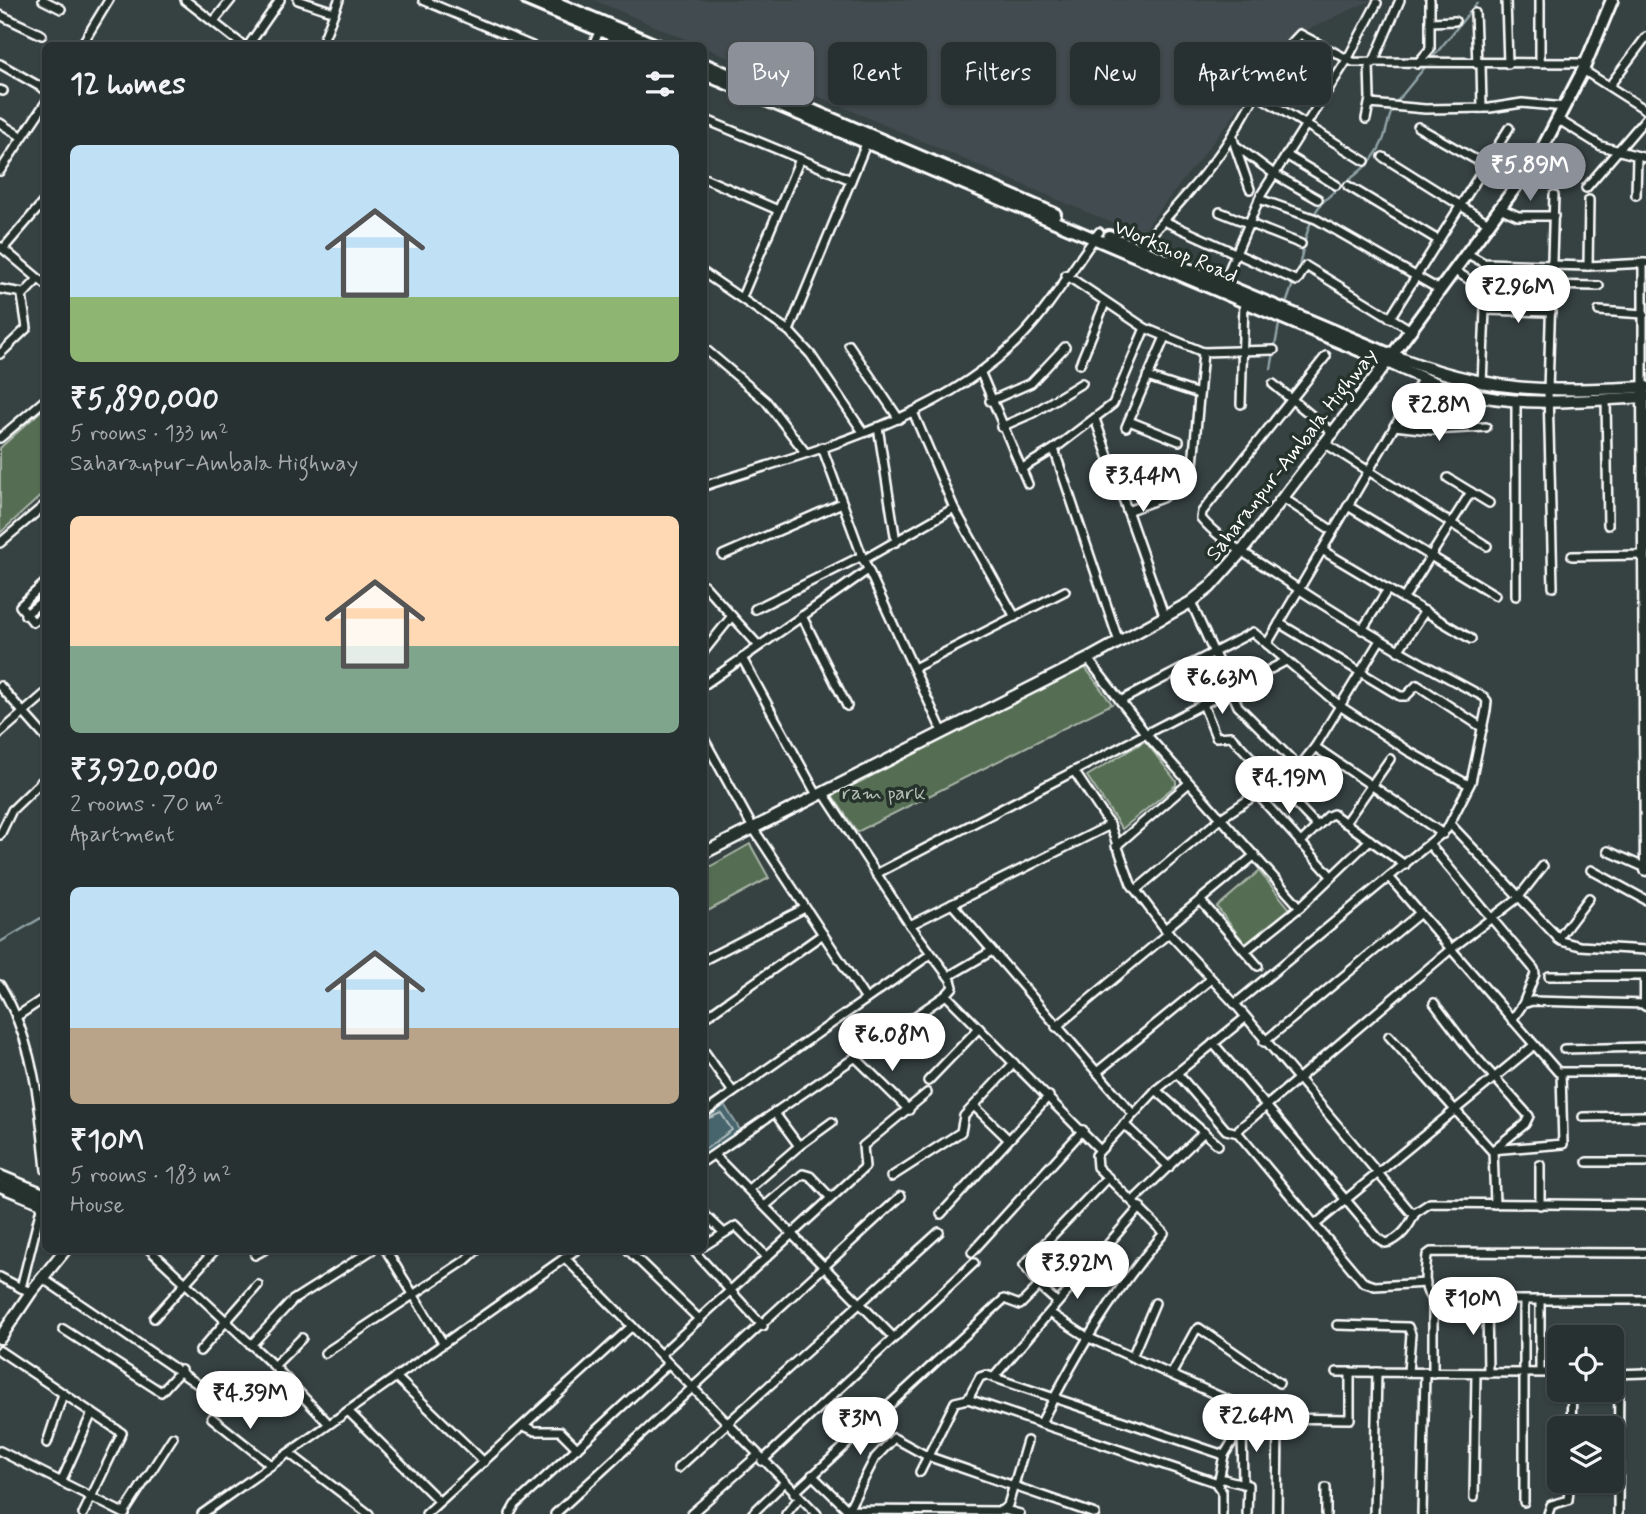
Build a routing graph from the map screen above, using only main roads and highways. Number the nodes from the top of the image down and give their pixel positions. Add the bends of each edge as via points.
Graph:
1 (527, 0) edge
2 (550, 0) edge
3 (1612, 0) edge
4 (602, 26) junction
5 (630, 42) edge
6 (648, 42) edge
7 (707, 65) edge
8 (707, 75) edge
9 (868, 139) junction
10 (1097, 235) junction
11 (1390, 358) junction
12 (1645, 392) edge
13 (1549, 396) junction
14 (1645, 555) edge
15 (1646, 615) edge
16 (1645, 664) edge
17 (1645, 707) edge
18 (1645, 734) edge
19 (1645, 818) edge
20 (1646, 847) edge
21 (707, 851) edge
22 (1646, 869) edge
23 (1646, 978) edge
24 (1646, 1004) edge
25 (0, 1176) edge
26 (0, 1186) edge
27 (42, 1200) edge
28 (42, 1200) edge
29 (63, 1253) edge
30 (0, 1338) edge

1 - 4 main road
2 - 4 main road
3 - 11 main road, Saharanpur-Ambala Highway via 1585,67 1539,155
4 - 5 main road
4 - 6 main road
7 - 9 main road, Workshop Road
8 - 9 main road, Workshop Road
9 - 10 main road, Workshop Road
10 - 11 main road, Workshop Road via 1244,301
10 - 11 main road, Workshop Road via 1139,248
11 - 13 main road, Workshop Road via 1482,384
11 - 13 main road, Workshop Road via 1423,378 1462,392 1516,400
11 - 21 main road, Saharanpur-Ambala Highway via 1242,551 1191,602
12 - 13 main road, Workshop Road
12 - 13 main road, Workshop Road via 1606,399
12 - 14 main road
14 - 15 main road
15 - 16 main road
16 - 17 main road
17 - 18 main road
18 - 19 main road
19 - 20 main road
20 - 22 main road
23 - 24 main road
25 - 27 main road
26 - 28 main road
29 - 30 main road via 26,1290

